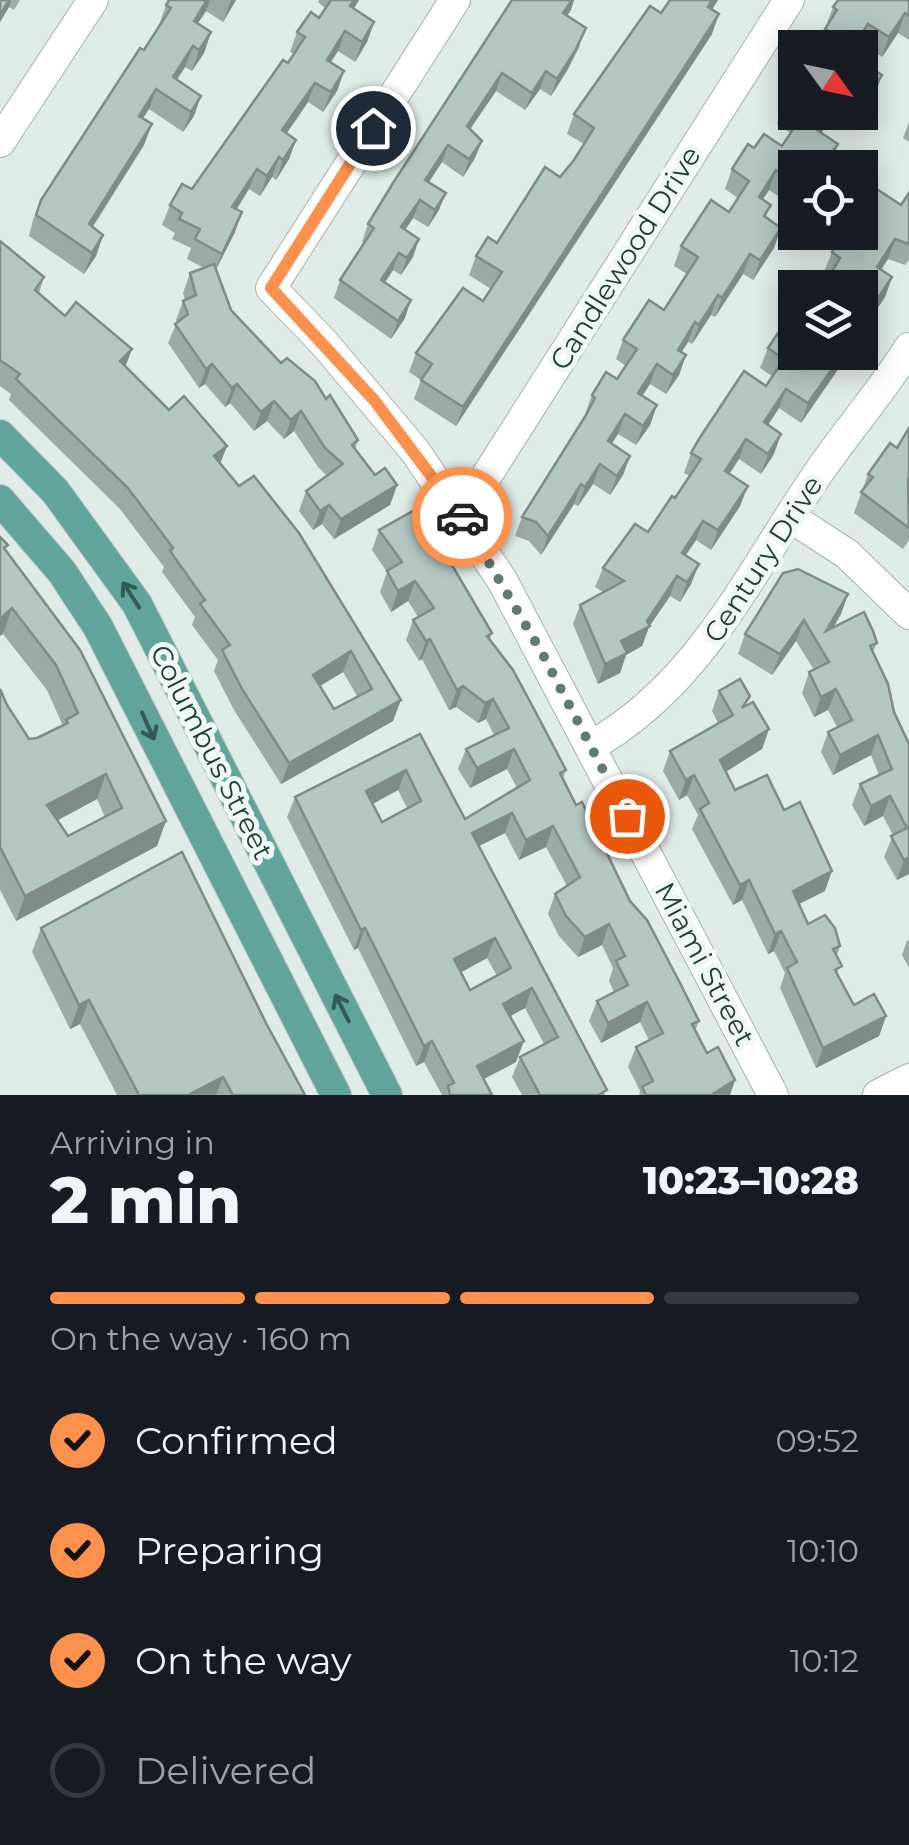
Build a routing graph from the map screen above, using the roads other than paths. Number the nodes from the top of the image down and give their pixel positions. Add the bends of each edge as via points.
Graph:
1 (93, 0) edge
2 (454, 0) edge
3 (789, 0) edge
4 (0, 142) edge
5 (909, 348) edge
6 (0, 435) edge
7 (0, 500) edge
8 (461, 516) junction
9 (790, 517) junction
10 (909, 614) edge
11 (591, 746) junction
12 (909, 1079) edge
13 (336, 1095) edge
14 (387, 1095) edge
15 (773, 1095) edge
16 (878, 1095) edge

1 - 4 street
2 - 8 street, Miami Street via 271,288 374,400
3 - 8 street, Candlewood Drive
5 - 9 street, Century Drive
14 -> 6 main road, Columbus Street via 137,604 54,491
7 -> 13 main road, Columbus Street via 62,572 98,627
8 - 11 street, Miami Street
9 - 10 street via 847,554
9 - 11 street, Century Drive via 679,680
11 - 15 street, Miami Street
12 - 16 street

